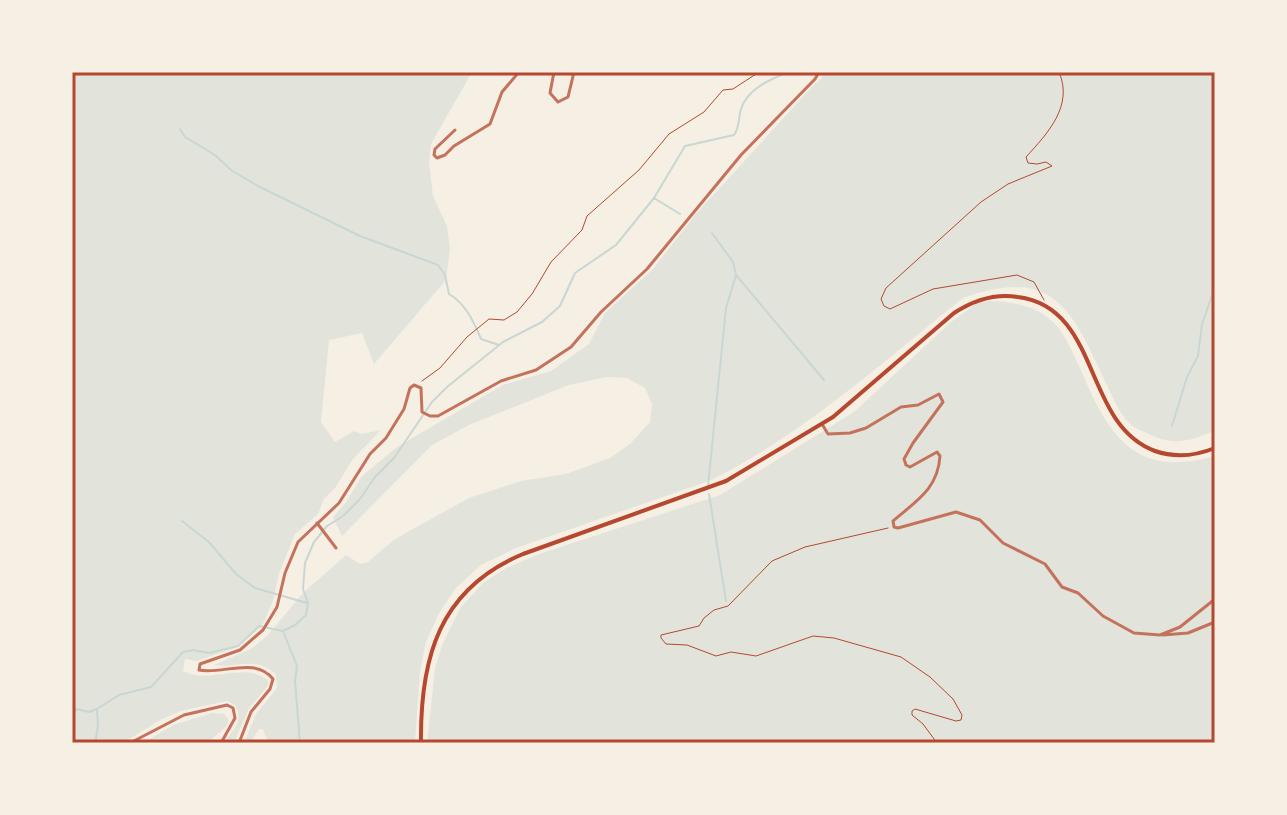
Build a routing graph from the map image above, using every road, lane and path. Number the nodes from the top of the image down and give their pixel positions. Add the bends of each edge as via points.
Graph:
1 (519, 72) edge
2 (554, 72) edge
3 (574, 72) edge
4 (759, 72) edge
5 (819, 72) edge
6 (1059, 72) edge
7 (455, 130) dead end
8 (1047, 307) junction
9 (417, 386) junction
10 (822, 424) junction
11 (1215, 448) edge
12 (317, 523) junction
13 (892, 525) junction
14 (336, 548) dead end
15 (1215, 599) edge
16 (1215, 622) edge
17 (1160, 635) junction
18 (130, 743) edge
19 (221, 743) edge
20 (239, 743) edge
21 (421, 743) edge
22 (937, 743) edge

1 - 7 street via 502,92 490,124 437,158 435,149
2 - 3 street via 550,93 558,102 568,97
4 - 9 path via 723,90 704,112 669,134 639,170 587,216 582,230 551,262 517,312 479,326
5 - 9 street via 741,155 647,269 571,347 536,370 501,381 434,417 422,412 422,390
6 - 8 path via 1063,96 1053,125 1026,157 1028,163 1052,166 981,202 886,288 881,299 890,309 933,289 1017,275 1034,282
8 - 10 main road via 1031,299 997,295 975,301
8 - 11 main road via 1070,327 1116,423 1135,441 1176,456
9 - 12 street via 410,388 397,422 339,503
10 - 13 street via 828,434 850,433 901,407 942,396 904,459 910,467 939,454 931,488
10 - 21 main road via 714,487 523,554 480,577 438,631 424,688
12 - 14 street
12 - 20 street via 295,547 277,607 263,630 240,650 198,666 202,672 254,668 273,679
13 - 17 street via 898,528 956,512 980,520 1003,543 1036,558 1062,587 1078,593 1124,630
13 - 22 path via 772,561 728,606 714,610 699,626 661,638 666,644 716,656 756,656 813,636 901,657 930,677 961,711 962,719 956,721 912,711
15 - 17 street via 1180,627
16 - 17 street via 1188,633
18 - 19 street via 184,715 227,705 235,718

